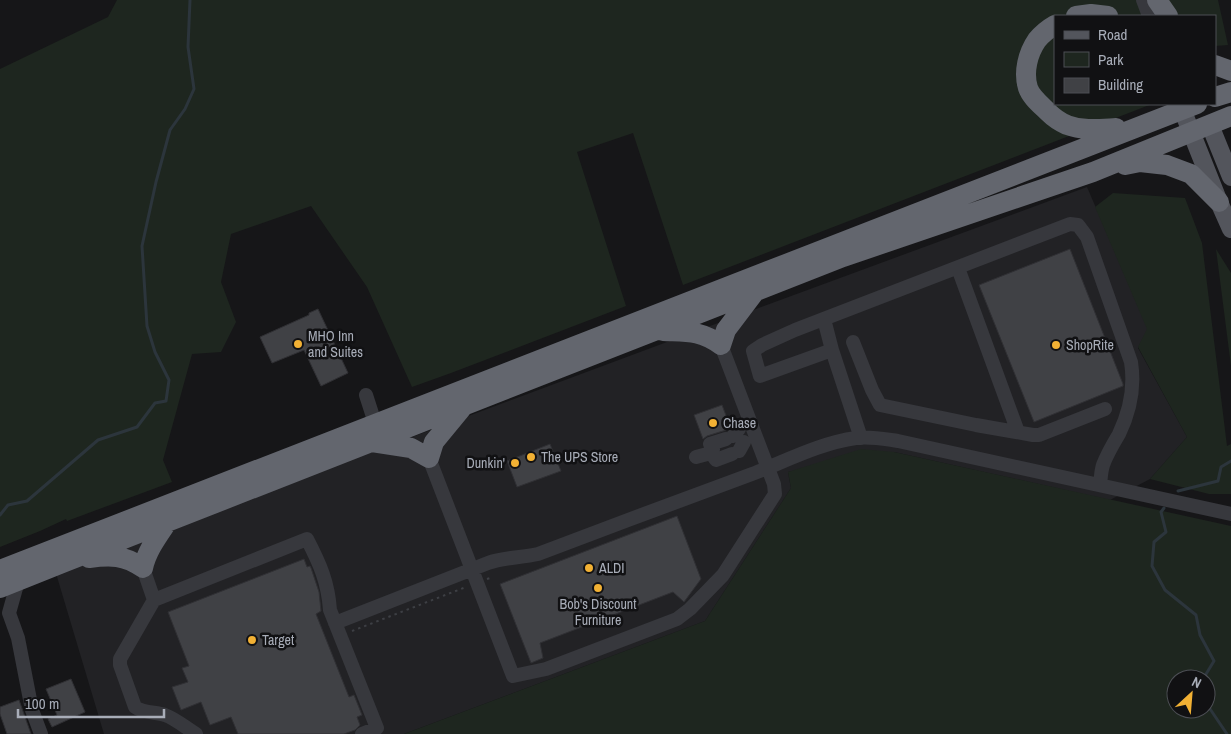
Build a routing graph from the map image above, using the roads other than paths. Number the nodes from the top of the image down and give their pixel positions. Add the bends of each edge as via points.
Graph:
1 (1143, 0) edge
2 (1157, 0) edge
3 (1084, 15) edge
4 (1100, 15) edge
5 (1149, 15) edge
6 (1165, 15) edge
7 (1054, 26) edge
8 (1216, 65) edge
9 (1231, 71) edge
10 (1231, 92) edge
11 (1216, 97) edge
12 (1190, 105) edge
13 (1231, 116) edge
14 (1210, 125) junction
15 (1136, 127) junction
16 (1191, 132) junction
17 (1093, 172) junction
18 (1231, 177) edge
19 (1219, 202) junction
20 (1231, 229) edge
21 (958, 268) junction
22 (755, 291) junction
23 (824, 319) junction
24 (656, 330) junction
25 (854, 342) dead end
26 (720, 345) junction
27 (832, 350) junction
28 (366, 395) dead end
29 (463, 406) junction
30 (1106, 409) dead end
31 (1018, 432) junction
32 (373, 433) junction
33 (862, 438) junction
34 (735, 442) dead end
35 (696, 457) dead end
36 (430, 458) junction
37 (768, 468) junction
38 (1100, 484) junction
39 (1231, 514) edge
40 (168, 521) junction
41 (65, 562) junction
42 (143, 568) junction
43 (0, 570) edge
44 (474, 576) junction
45 (9, 585) edge
46 (154, 600) junction
47 (4, 610) edge
48 (337, 629) junction
49 (41, 734) edge
50 (196, 734) edge
51 (362, 734) edge

1 - 5 street
2 - 6 highway
3 - 4 highway
7 - 15 highway via 1038,39 1027,62 1029,89 1035,99 1053,117 1078,129
8 - 9 highway
10 - 11 highway
12 - 14 street
12 - 15 highway
12 - 16 main road
13 - 14 highway
14 - 16 highway
14 - 18 main road
15 - 32 highway
16 - 17 highway
16 - 19 main road
17 - 19 highway via 1140,162 1167,165 1192,174
17 - 22 highway via 851,254
19 - 20 main road
21 - 23 street
21 - 31 street
21 - 38 street via 1070,224 1078,226 1087,238 1131,362 1133,376 1128,412 1105,461
22 - 24 highway
22 - 26 highway via 726,330
23 - 27 street
23 - 27 street via 762,345 753,352 760,376
24 - 26 highway via 697,333
24 - 29 highway
25 - 31 street via 880,405
26 - 37 street
27 - 33 street
28 - 32 street
29 - 32 highway
29 - 36 highway via 434,442
30 - 31 street via 1039,435
32 - 36 highway
32 - 40 highway
32 - 43 highway
33 - 37 street via 820,447
33 - 38 street via 898,441
34 - 35 street via 716,460 712,453
36 - 44 street
37 - 44 street via 538,554 498,559
37 - 44 street via 775,494 723,575 690,609 677,619 546,669 513,676
38 - 39 street
40 - 41 highway
40 - 42 highway via 152,545
41 - 42 highway via 102,556 123,557
41 - 45 highway
42 - 46 street
44 - 48 street
45 - 47 street
46 - 48 street via 307,539 325,579
46 - 50 street via 120,659 120,665 135,706 170,717
47 - 49 street via 18,638 32,710
48 - 51 street via 377,728

